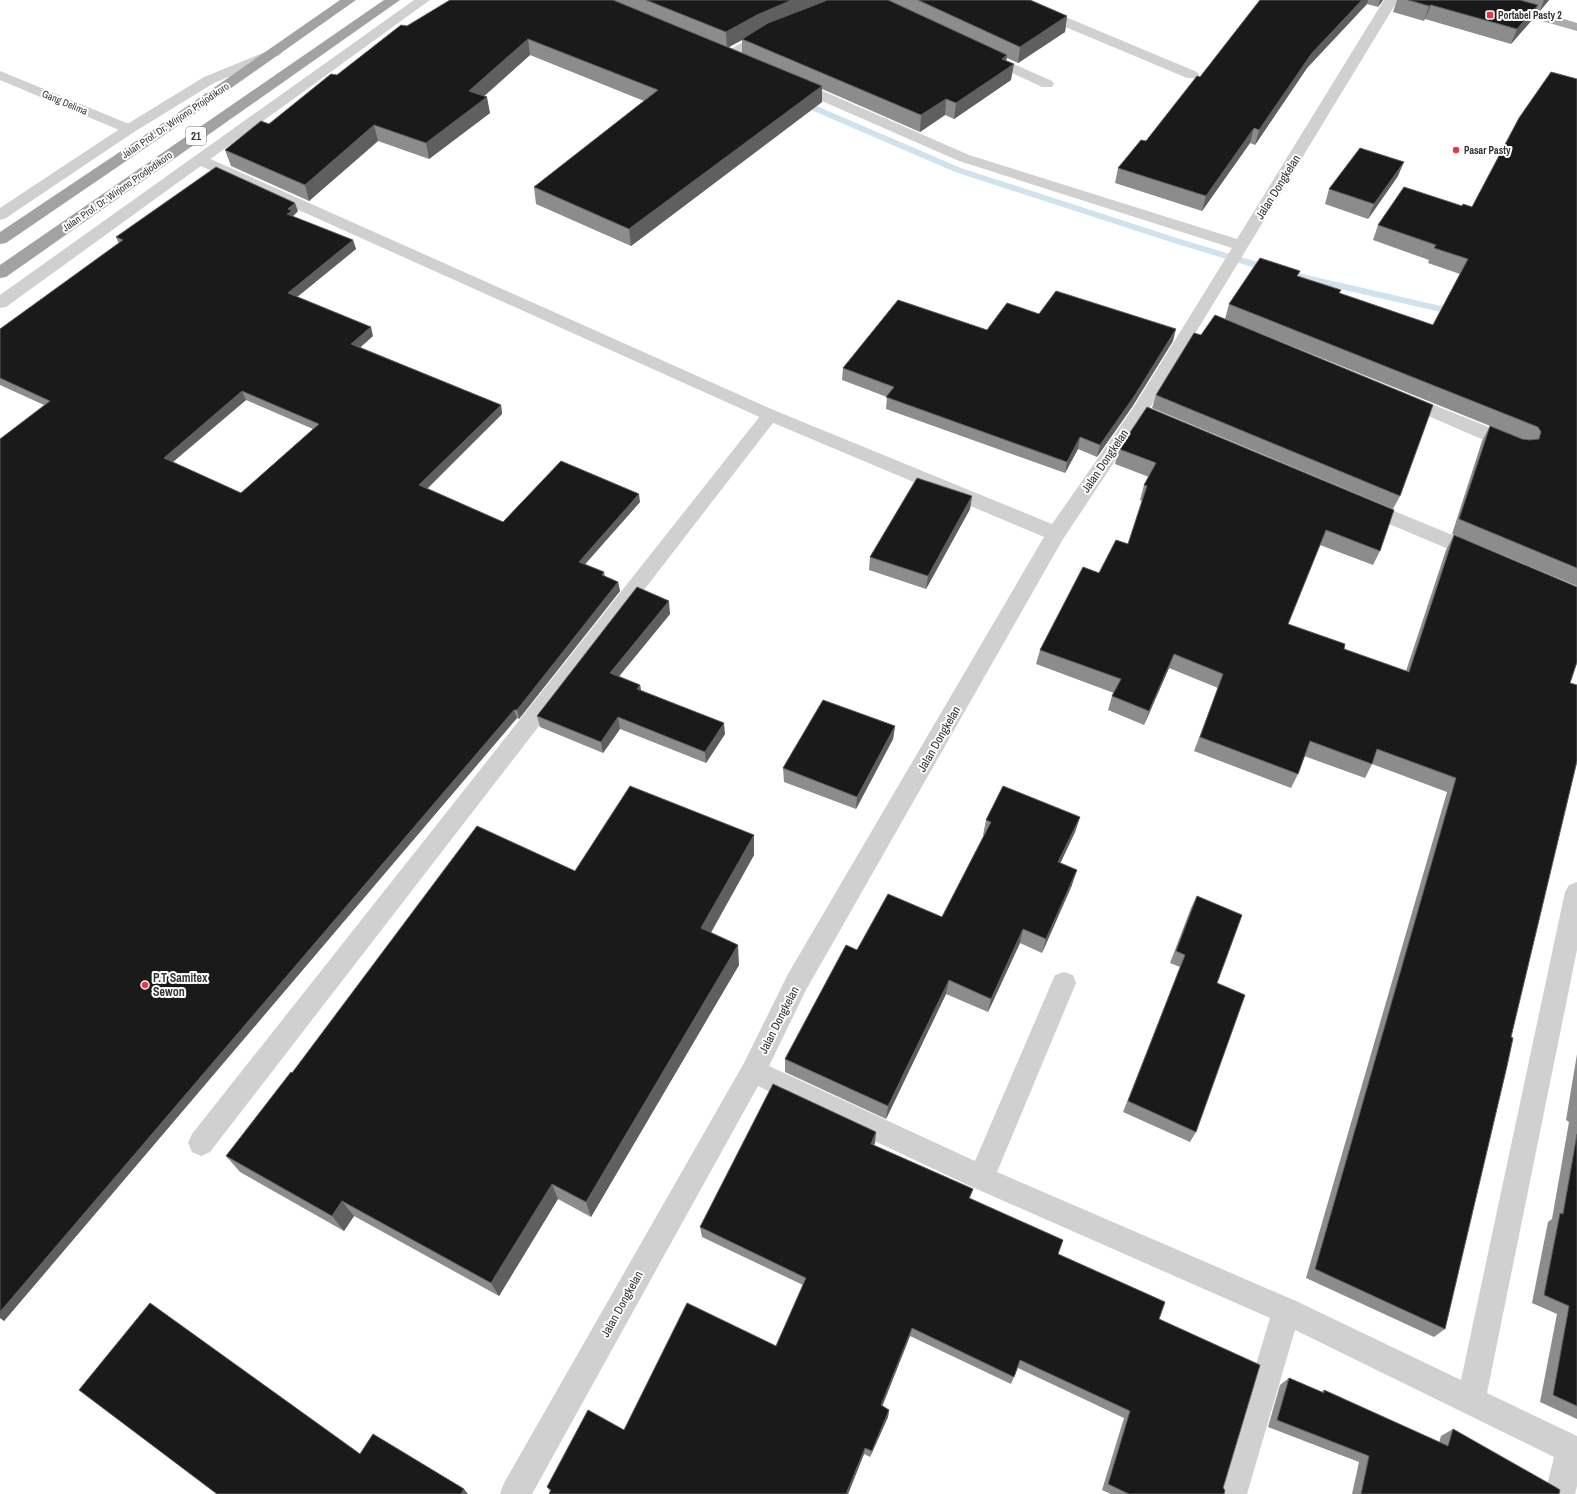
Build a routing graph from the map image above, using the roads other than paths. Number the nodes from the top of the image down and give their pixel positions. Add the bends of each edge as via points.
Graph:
1 (347, 0) edge
2 (393, 0) edge
3 (423, 0) edge
4 (1013, 0) edge
5 (1391, 0) edge
6 (1484, 0) edge
7 (1577, 26) edge
8 (782, 28) edge
9 (975, 50) edge
10 (275, 52) junction
11 (742, 62) edge
12 (0, 75) edge
13 (1192, 75) dead end
14 (785, 80) edge
15 (1046, 84) dead end
16 (129, 129) junction
17 (200, 160) junction
18 (0, 215) edge
19 (0, 239) edge
20 (1241, 246) junction
21 (0, 273) edge
22 (0, 303) edge
23 (1390, 393) edge
24 (1139, 412) junction
25 (770, 415) junction
26 (1159, 419) edge
27 (1522, 448) edge
28 (1349, 499) edge
29 (1056, 534) junction
30 (1496, 562) edge
31 (1577, 892) edge
32 (1064, 983) dead end
33 (753, 1071) junction
34 (201, 1143) dead end
35 (981, 1178) junction
36 (1286, 1311) junction
37 (1471, 1401) junction
38 (1574, 1451) edge
39 (515, 1494) edge
40 (1232, 1494) edge
41 (1560, 1494) edge

1 - 10 highway, Jalan Prof. Dr. Wirjono Projodikoro / 21
2 - 21 highway, Jalan Prof. Dr. Wirjono Prodjodikoro / 21
3 - 17 street
4 - 13 street
5 - 20 street, Jalan Dongkelan
6 - 7 main road
8 - 11 street via 721,53
9 - 15 street
10 - 16 street via 209,80
10 - 19 highway, Jalan Prof. Dr. Wirjono Projodikoro / 21
12 - 16 street, Gang Delima
14 - 20 street via 964,158
16 - 18 street
17 - 22 street
17 - 25 street
20 - 24 street, Jalan Dongkelan via 1207,319
23 - 27 street
24 - 26 street
24 - 29 street, Jalan Dongkelan
25 - 29 street
25 - 34 street
28 - 30 street
29 - 33 street, Jalan Dongkelan via 797,982
31 - 37 street
32 - 35 street
33 - 35 street
33 - 39 street, Jalan Dongkelan
35 - 36 street
36 - 37 street
36 - 40 street
37 - 38 street
38 - 41 street

